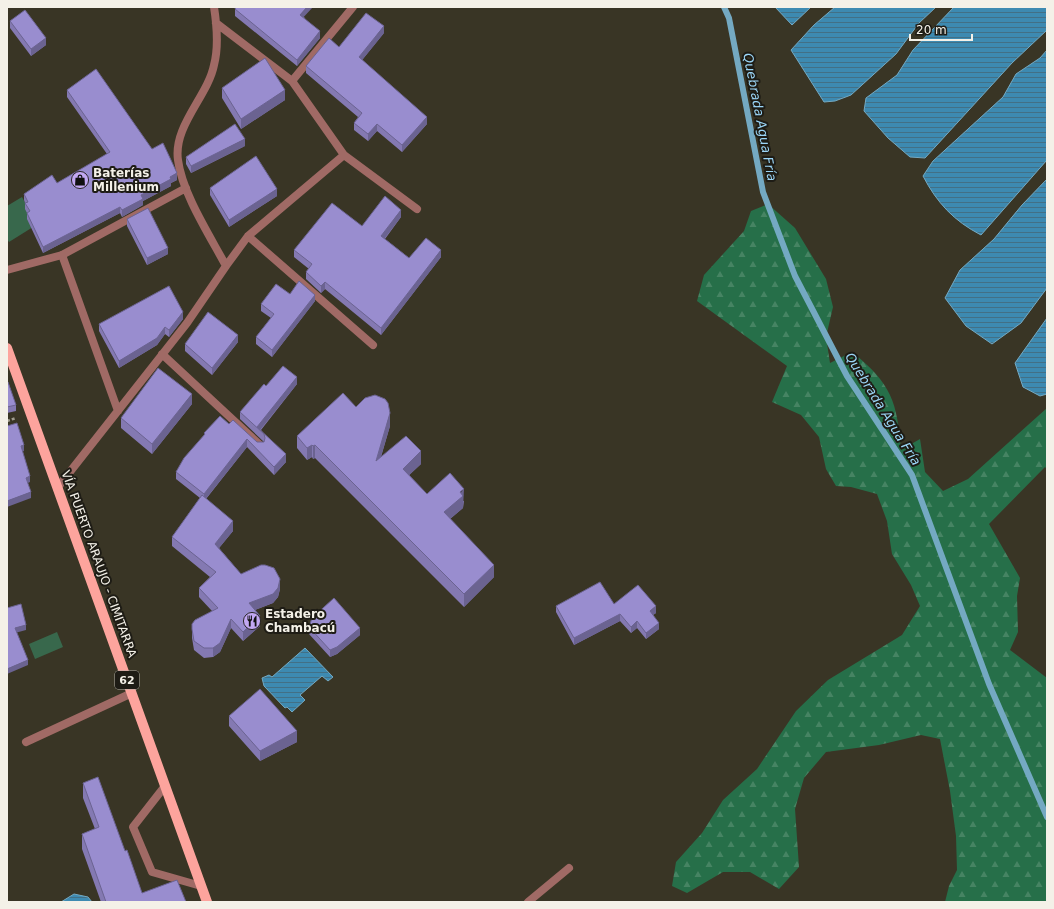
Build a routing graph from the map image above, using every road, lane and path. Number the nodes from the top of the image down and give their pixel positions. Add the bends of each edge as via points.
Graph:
1 (214, 7) edge
2 (353, 7) edge
3 (216, 23) junction
4 (292, 81) junction
5 (344, 155) junction
6 (186, 188) junction
7 (417, 210) dead end
8 (248, 236) junction
9 (62, 255) junction
10 (226, 266) junction
11 (7, 270) edge
12 (373, 345) dead end
13 (7, 348) edge
14 (162, 354) junction
15 (118, 411) junction
16 (260, 445) edge
17 (58, 487) junction
18 (132, 694) junction
19 (26, 742) dead end
20 (166, 786) junction
21 (569, 868) dead end
22 (201, 886) junction
23 (207, 902) edge
24 (528, 902) edge

1 - 3 street
2 - 4 street
3 - 4 street
3 - 6 street via 214,66 188,117 180,142 177,160
4 - 5 street
5 - 7 street
5 - 8 street
6 - 9 street
6 - 10 street
8 - 10 street
8 - 12 street
9 - 11 street
9 - 15 street
10 - 14 street
13 - 17 main road, VÍA PUERTO ARAUJO - CIMITARRA / 62
14 - 15 street
14 - 16 street
15 - 17 street
17 - 18 main road, VÍA PUERTO ARAUJO - CIMITARRA / 62
18 - 19 street
18 - 20 main road, VÍA PUERTO ARAUJO - CIMITARRA / 62
20 - 22 main road, VÍA PUERTO ARAUJO - CIMITARRA / 62
20 - 22 street via 133,827 152,872
21 - 24 street
22 - 23 main road, VÍA PUERTO ARAUJO - CIMITARRA / 62

